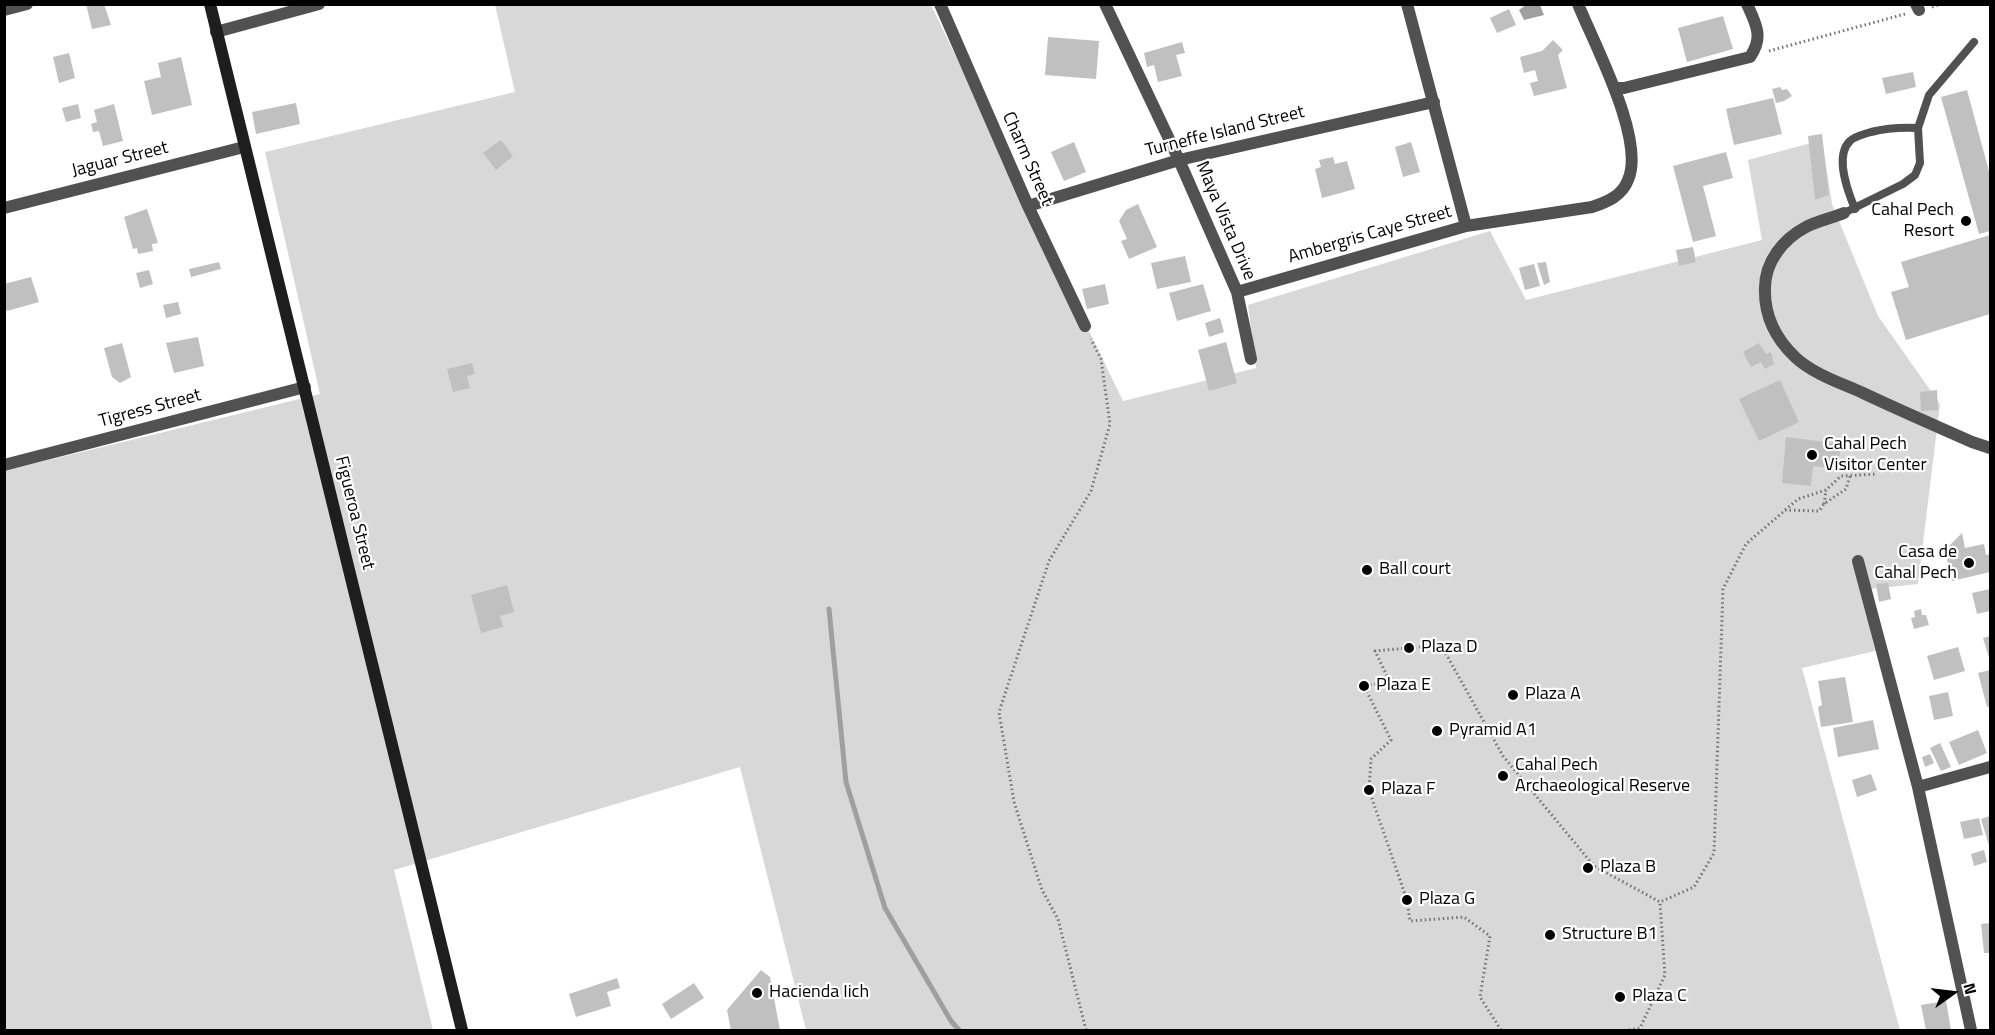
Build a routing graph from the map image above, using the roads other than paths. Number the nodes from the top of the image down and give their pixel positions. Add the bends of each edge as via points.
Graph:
1 (27, 4) edge
2 (210, 4) edge
3 (319, 4) edge
4 (940, 4) edge
5 (1106, 4) edge
6 (1407, 4) edge
7 (1578, 4) edge
8 (1747, 4) edge
9 (4, 10) edge
10 (216, 32) junction
11 (1974, 42) dead end
12 (1614, 88) junction
13 (1434, 102) junction
14 (1918, 128) junction
15 (244, 147) junction
16 (1179, 160) junction
17 (1028, 206) junction
18 (4, 208) edge
19 (1850, 211) junction
20 (1466, 226) junction
21 (1237, 292) junction
22 (1085, 326) road end
23 (1251, 359) dead end
24 (305, 387) junction
25 (1990, 448) edge
26 (4, 465) edge
27 (1858, 561) dead end
28 (1990, 767) edge
29 (1918, 787) junction
30 (462, 1030) edge
31 (1971, 1030) edge

1 - 9 street
2 - 10 street, Figueroa Street
3 - 10 street
4 - 17 street, Charm Street
5 - 16 street, Maya Vista Drive
6 - 13 street, Ambergris Caye Street
7 - 12 street
8 - 12 street via 1758,37 1750,57
10 - 15 street, Figueroa Street
11 - 14 lane via 1929,95
12 - 20 street via 1630,140 1632,161 1629,180 1620,192 1592,207
13 - 16 street, Turneffe Island Street
13 - 20 street, Ambergris Caye Street
14 - 19 lane via 1920,163 1915,175
14 - 19 lane via 1887,128 1850,141 1843,162
15 - 18 street, Jaguar Street
15 - 24 street, Figueroa Street
16 - 17 street, Turneffe Island Street
16 - 21 street, Maya Vista Drive
17 - 22 street, Charm Street
19 - 25 street via 1807,226 1788,239 1774,256 1765,279 1765,302 1770,324 1781,343 1797,359 1827,377
20 - 21 street, Ambergris Caye Street
21 - 23 street, Maya Vista Drive
24 - 26 street, Tigress Street
24 - 30 street, Figueroa Street
27 - 29 street
28 - 29 street
29 - 31 street

